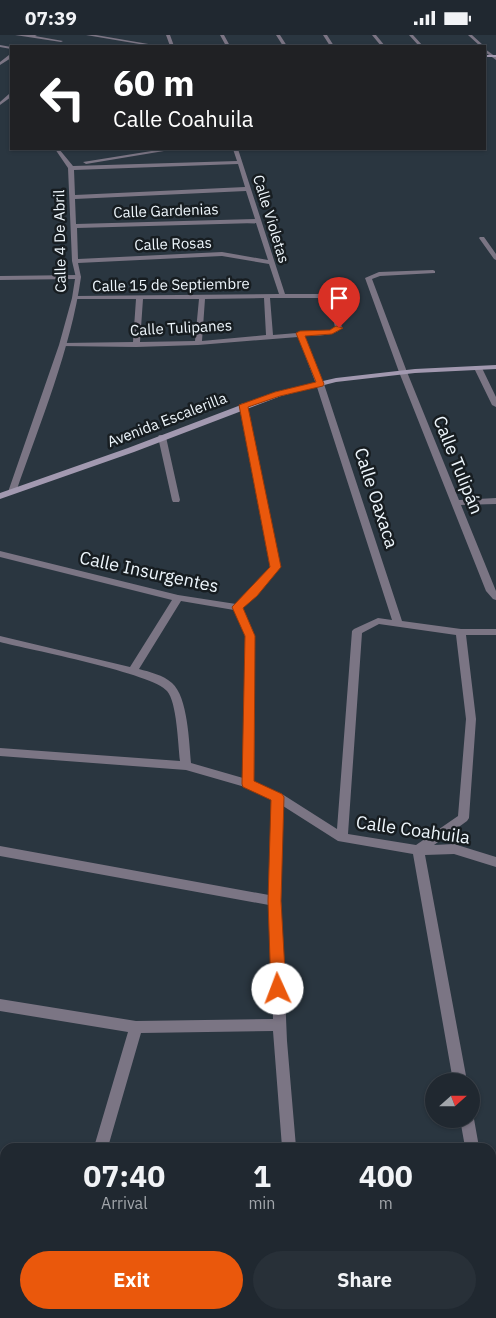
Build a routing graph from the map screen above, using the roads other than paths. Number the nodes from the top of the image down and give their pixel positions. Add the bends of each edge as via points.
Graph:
1 (17, 35) edge
2 (88, 35) edge
3 (374, 35) edge
4 (411, 35) edge
5 (470, 35) edge
6 (33, 36) edge
7 (112, 37) edge
8 (61, 41) dead end
9 (153, 45) edge
10 (382, 45) edge
11 (420, 45) edge
12 (481, 45) edge
13 (10, 96) edge
14 (0, 104) edge
15 (58, 150) edge
16 (167, 150) edge
17 (236, 150) edge
18 (240, 162) junction
19 (70, 167) junction
20 (248, 189) junction
21 (73, 197) junction
22 (259, 221) junction
23 (74, 226) junction
24 (482, 238) dead end
25 (496, 258) edge
26 (75, 261) junction
27 (272, 263) junction
28 (433, 272) dead end
29 (78, 277) junction
30 (0, 279) edge
31 (282, 295) junction
32 (267, 296) junction
33 (140, 297) junction
34 (202, 297) junction
35 (75, 298) junction
36 (300, 333) junction
37 (270, 336) junction
38 (198, 343) junction
39 (62, 345) junction
40 (136, 345) junction
41 (496, 367) edge
42 (478, 368) junction
43 (402, 372) junction
44 (320, 384) junction
45 (243, 405) junction
46 (496, 405) edge
47 (162, 437) junction
48 (12, 492) junction
49 (0, 496) edge
50 (176, 501) dead end
51 (496, 501) edge
52 (456, 503) junction
53 (0, 555) edge
54 (496, 597) edge
55 (178, 598) junction
56 (238, 607) junction
57 (398, 624) junction
58 (461, 632) junction
59 (496, 632) edge
60 (0, 639) edge
61 (133, 671) junction
62 (0, 752) edge
63 (186, 766) junction
64 (248, 784) junction
65 (278, 797) junction
66 (342, 837) junction
67 (418, 849) junction
68 (0, 851) edge
69 (496, 862) edge
70 (275, 901) junction
71 (0, 1005) edge
72 (280, 1025) junction
73 (136, 1027) junction
74 (459, 1073) edge
75 (469, 1128) edge
76 (102, 1143) edge
77 (289, 1143) edge
78 (471, 1143) edge

1 - 6 street
2 - 7 street
3 - 10 street
4 - 11 street
5 - 12 street
6 - 8 street
7 - 9 street
13 - 14 street
15 - 19 street
16 - 19 street
17 - 18 street, Calle Violetas
18 - 19 street
18 - 20 street, Calle Violetas
19 - 21 street, Calle 4 De Abril
20 - 21 street
20 - 22 street, Calle Violetas
21 - 23 street, Calle 4 De Abril
22 - 23 street, Calle Gardenias
22 - 27 street, Calle Violetas
23 - 26 street, Calle 4 De Abril
24 - 25 street
26 - 27 street, Calle Rosas via 222,254
26 - 29 street, Calle 4 De Abril
27 - 31 street, Calle Violetas
28 - 43 street, Calle Tulipán via 379,274 368,278
29 - 30 street, Calle 15 de Septiembre
29 - 35 street, Calle 4 De Abril
31 - 32 street
31 - 36 street, Calle Tulipanes via 322,296 332,300 339,328 332,332
32 - 34 street, Calle 15 de Septiembre
32 - 37 street
33 - 34 street, Calle 15 de Septiembre
33 - 35 street, Calle 15 de Septiembre
33 - 40 street
34 - 38 street
35 - 39 street, Calle 4 De Abril
36 - 37 street, Calle Tulipanes
36 - 44 street, Calle Oaxaca
37 - 38 street, Calle Tulipanes
38 - 40 street, Calle Tulipanes
39 - 40 street, Calle Tulipanes
39 - 48 street, Calle 4 De Abril
41 - 42 main road, Avenida Escalerilla
42 - 43 main road, Avenida Escalerilla
42 - 46 street
43 - 44 main road, Avenida Escalerilla
43 - 52 street, Calle Tulipán
44 - 45 main road, Avenida Escalerilla
44 - 57 street, Calle Oaxaca
45 - 47 main road, Avenida Escalerilla
45 - 56 street, Calle Insurgentes via 276,567
47 - 48 main road, Avenida Escalerilla
47 - 50 street
48 - 49 main road, Avenida Escalerilla
51 - 52 street
52 - 54 street, Calle Tulipán
53 - 55 street, Calle Insurgentes
55 - 56 street, Calle Insurgentes
55 - 61 street
56 - 64 street via 250,636
57 - 58 street
57 - 66 street via 378,621 357,631
58 - 59 street
58 - 67 street via 471,719 463,818
60 - 61 street
61 - 63 street via 158,679 172,689
62 - 63 street, Calle Coahuila
63 - 64 street, Calle Coahuila
64 - 65 street, Calle Coahuila
65 - 66 street, Calle Coahuila
65 - 70 street
66 - 67 street, Calle Coahuila
67 - 69 street, Calle Coahuila via 454,849
67 - 74 street
68 - 70 street
70 - 72 street
71 - 73 street
72 - 73 street
72 - 77 street
73 - 76 street
75 - 78 street

